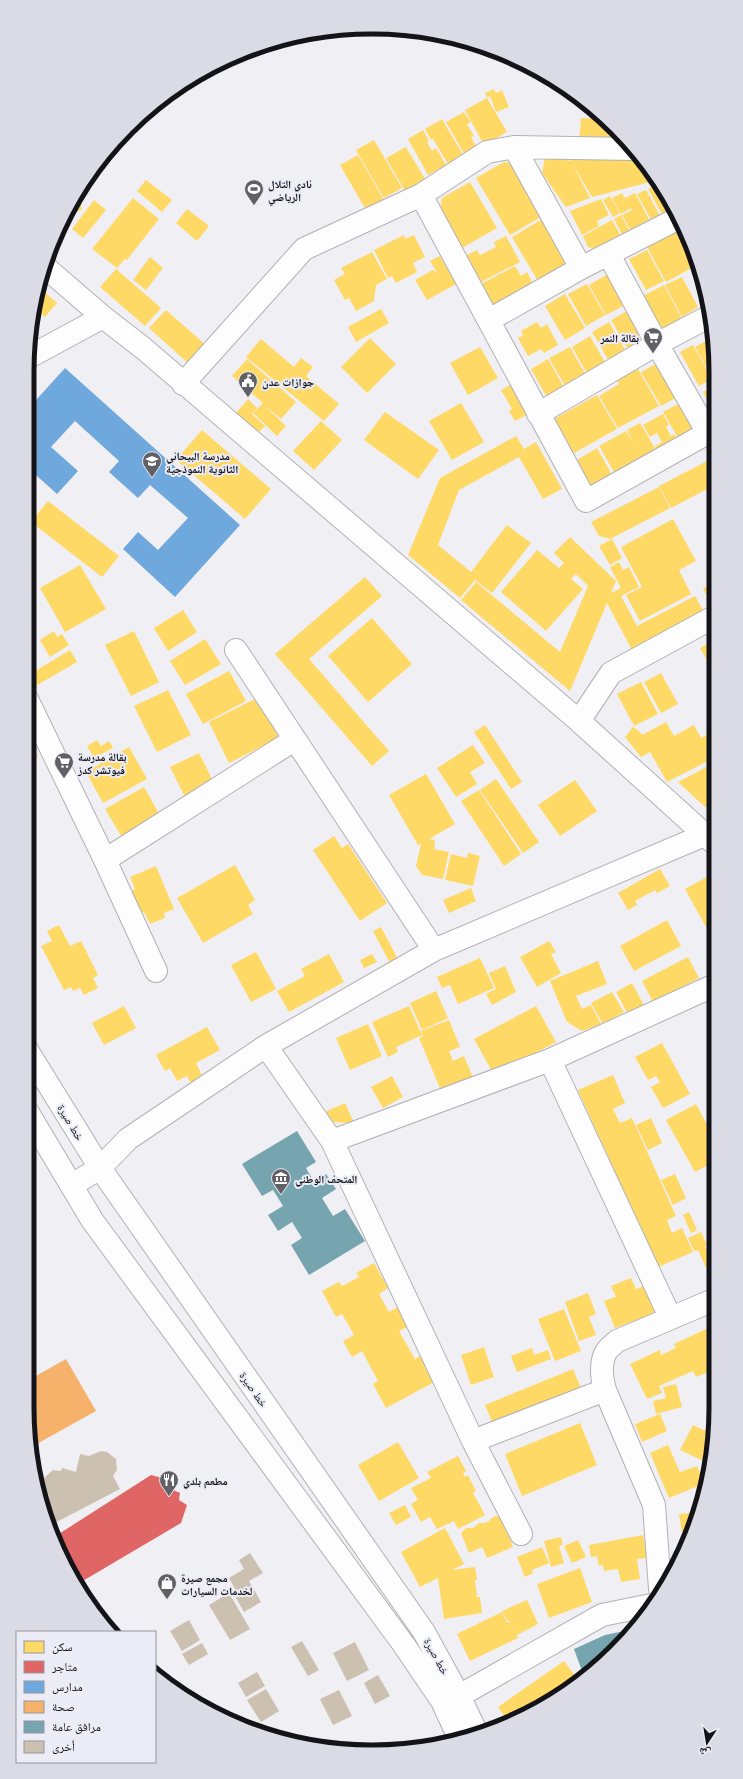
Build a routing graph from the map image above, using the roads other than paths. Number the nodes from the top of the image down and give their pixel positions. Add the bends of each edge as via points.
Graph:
1 (514, 147) junction
2 (625, 149) edge
3 (421, 195) junction
4 (673, 221) edge
5 (609, 254) junction
6 (581, 268) junction
7 (50, 271) edge
8 (103, 317) junction
9 (705, 319) edge
10 (489, 320) junction
11 (656, 344) junction
12 (35, 355) edge
13 (183, 384) junction
14 (538, 414) junction
15 (709, 428) edge
16 (709, 432) edge
17 (709, 620) edge
18 (236, 650) dead end
19 (34, 713) edge
20 (579, 721) junction
21 (294, 740) junction
22 (709, 833) edge
23 (709, 837) edge
24 (105, 860) junction
25 (434, 950) junction
26 (156, 972) dead end
27 (709, 988) edge
28 (266, 1046) junction
29 (550, 1060) junction
30 (34, 1061) edge
31 (34, 1123) edge
32 (332, 1141) junction
33 (100, 1168) junction
34 (72, 1185) junction
35 (709, 1302) edge
36 (670, 1318) junction
37 (605, 1390) junction
38 (473, 1441) junction
39 (521, 1534) dead end
40 (660, 1583) edge
41 (644, 1606) edge
42 (451, 1698) junction
43 (474, 1729) edge
44 (458, 1733) edge

1 - 2 street
1 - 3 street via 487,152
1 - 6 street
3 - 10 street
3 - 13 street via 304,249
4 - 5 street
5 - 6 street
5 - 11 street
6 - 10 street
7 - 8 street
8 - 12 street
8 - 13 street
9 - 11 street
10 - 14 street
11 - 14 street
11 - 15 street
13 - 20 street
14 - 16 street via 586,501
17 - 20 street via 610,673
18 - 21 street
19 - 24 street
20 - 22 street
21 - 24 street
21 - 25 street
23 - 25 street
24 - 26 street
25 - 28 street
27 - 29 street
28 - 32 street
28 - 33 street via 128,1139
29 - 32 street
29 - 36 street
30 - 33 street, خط صيرة
31 - 34 street, خط صيرة
32 - 38 street
33 - 34 street
33 - 42 street, خط صيرة via 424,1632
34 - 42 street, خط صيرة via 92,1220 400,1639
35 - 36 street
36 - 37 street via 617,1341 606,1352 602,1376
37 - 38 street
37 - 40 street via 654,1505
38 - 39 street
41 - 42 street via 602,1615
42 - 43 street, خط صيرة
42 - 44 street, خط صيرة

